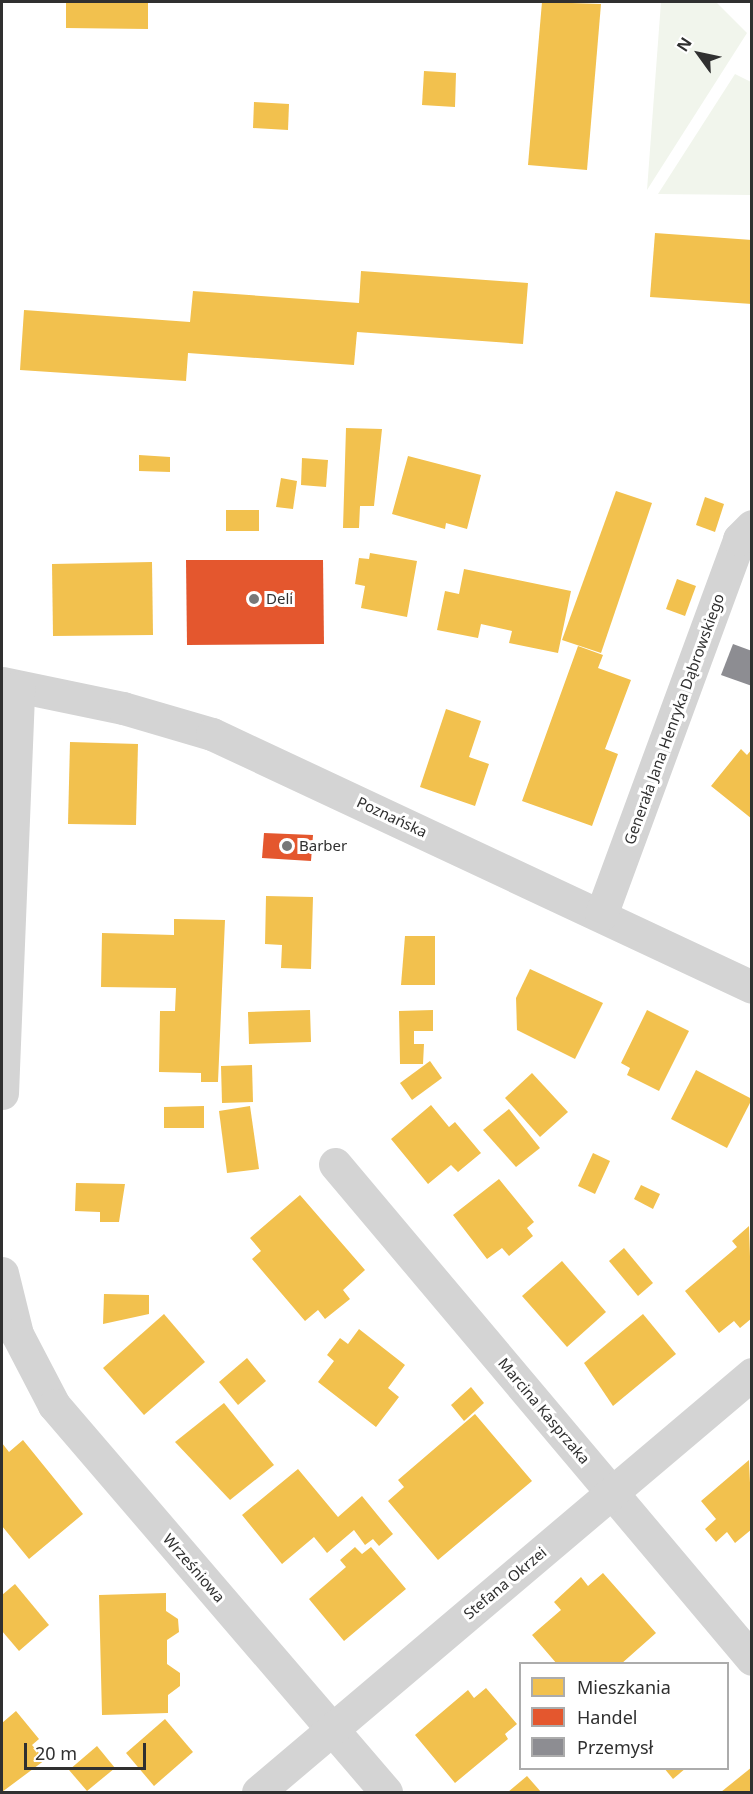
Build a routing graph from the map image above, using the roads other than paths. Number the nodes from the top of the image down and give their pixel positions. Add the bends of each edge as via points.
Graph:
1 (752, 526) edge
2 (10, 685) edge
3 (601, 915) junction
4 (752, 987) edge
5 (2, 1093) edge
6 (335, 1164) dead end
7 (2, 1273) edge
8 (752, 1374) edge
9 (611, 1493) junction
10 (752, 1659) edge
11 (333, 1730) junction
12 (258, 1792) edge
13 (386, 1792) edge

1 - 3 street, Generała Jana Henryka Dąbrowskiego via 739,538
2 - 3 street, Poznańska via 123,708 212,734
2 - 5 street
3 - 4 street, Poznańska
6 - 9 street, Marcina Kasprzaka
7 - 11 street, Wrześniowa via 17,1334 54,1405
8 - 9 street, Stefana Okrzei
9 - 10 street, Marcina Kasprzaka
9 - 11 street, Stefana Okrzei
11 - 12 street, Stefana Okrzei
11 - 13 street, Wrześniowa

